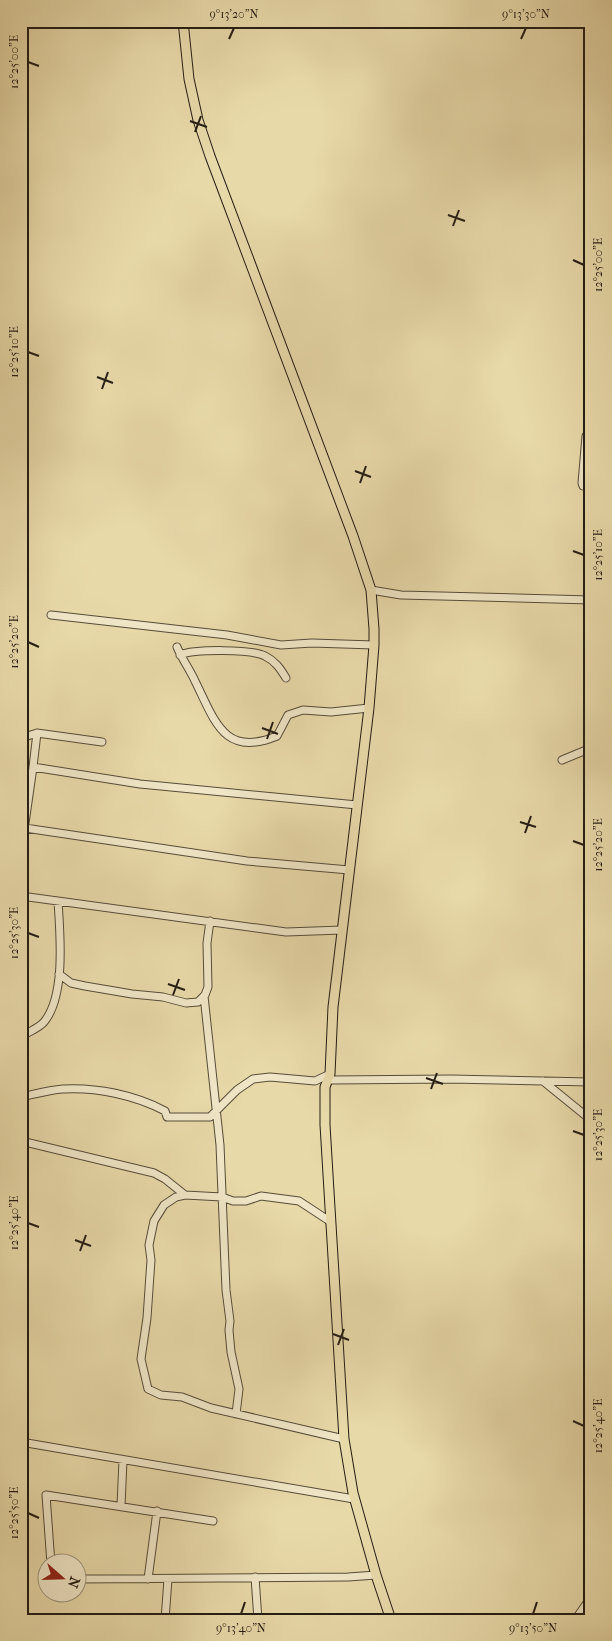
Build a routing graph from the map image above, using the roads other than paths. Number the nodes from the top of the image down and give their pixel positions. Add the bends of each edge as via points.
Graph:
1 (183, 21) edge
2 (591, 430) edge
3 (591, 488) edge
4 (371, 590) junction
5 (591, 600) edge
6 (51, 615) dead end
7 (374, 646) junction
8 (177, 647) dead end
9 (180, 655) junction
10 (286, 678) dead end
11 (369, 708) junction
12 (37, 733) junction
13 (21, 738) edge
14 (102, 742) dead end
15 (591, 748) edge
16 (562, 760) dead end
17 (34, 768) junction
18 (357, 805) junction
19 (24, 828) junction
20 (21, 851) edge
21 (349, 870) junction
22 (21, 896) edge
23 (58, 901) junction
24 (210, 921) junction
25 (342, 930) junction
26 (59, 974) junction
27 (204, 996) junction
28 (21, 1037) edge
29 (330, 1074) junction
30 (543, 1081) junction
31 (591, 1082) edge
32 (21, 1097) edge
33 (216, 1109) junction
34 (591, 1120) edge
35 (21, 1141) edge
36 (185, 1195) junction
37 (222, 1197) junction
38 (331, 1222) junction
39 (236, 1414) junction
40 (344, 1439) junction
41 (21, 1442) edge
42 (123, 1460) junction
43 (354, 1499) junction
44 (121, 1506) junction
45 (157, 1511) junction
46 (213, 1521) dead end
47 (50, 1554) edge
48 (376, 1575) junction
49 (255, 1577) junction
50 (168, 1578) junction
51 (148, 1579) junction
52 (88, 1580) edge
53 (591, 1597) edge
54 (165, 1620) edge
55 (258, 1620) edge
56 (391, 1620) edge
57 (575, 1620) edge

1 - 4 main road via 189,79 198,120 354,536
2 - 3 street via 586,436 582,482 583,486
4 - 5 street via 401,596
4 - 7 main road
6 - 7 street via 227,635 281,645
7 - 11 main road
8 - 9 street
9 - 10 street via 204,651 264,655 278,664
9 - 11 street via 213,720 240,743 261,742 277,736 288,715 303,710 331,712
11 - 18 main road
12 - 13 street
12 - 14 street
12 - 17 street
15 - 16 street
17 - 18 street via 140,784
17 - 19 street
18 - 21 main road
19 - 20 street
19 - 21 street via 247,861
21 - 25 main road
22 - 23 street
23 - 24 street
23 - 26 street
24 - 25 street via 286,932
24 - 27 street via 208,987
25 - 29 main road via 333,1007
26 - 27 street via 71,983 132,994 186,1002 198,1002
26 - 28 street via 55,1001 44,1023
27 - 33 street
29 - 30 street via 331,1080
29 - 33 street via 315,1082 270,1077 253,1079
29 - 38 main road via 325,1096
30 - 31 street
30 - 34 street
32 - 33 street via 62,1089 83,1089 154,1105 164,1111 166,1117 210,1117
33 - 37 street
35 - 36 street via 154,1173
36 - 37 street
36 - 39 street via 164,1205 154,1221 149,1245 151,1260 141,1359 143,1372 148,1389 161,1395 182,1397
37 - 38 street via 233,1201 261,1196 299,1201
37 - 39 street via 229,1330 239,1389
38 - 40 main road
39 - 40 street
40 - 43 main road
41 - 42 street
42 - 43 street
42 - 44 street
43 - 48 main road
44 - 45 street
44 - 47 street via 46,1495
45 - 46 street
45 - 51 street
48 - 49 street
48 - 56 main road
49 - 50 street
49 - 55 street
50 - 51 street
50 - 54 street
51 - 52 street
53 - 57 street

